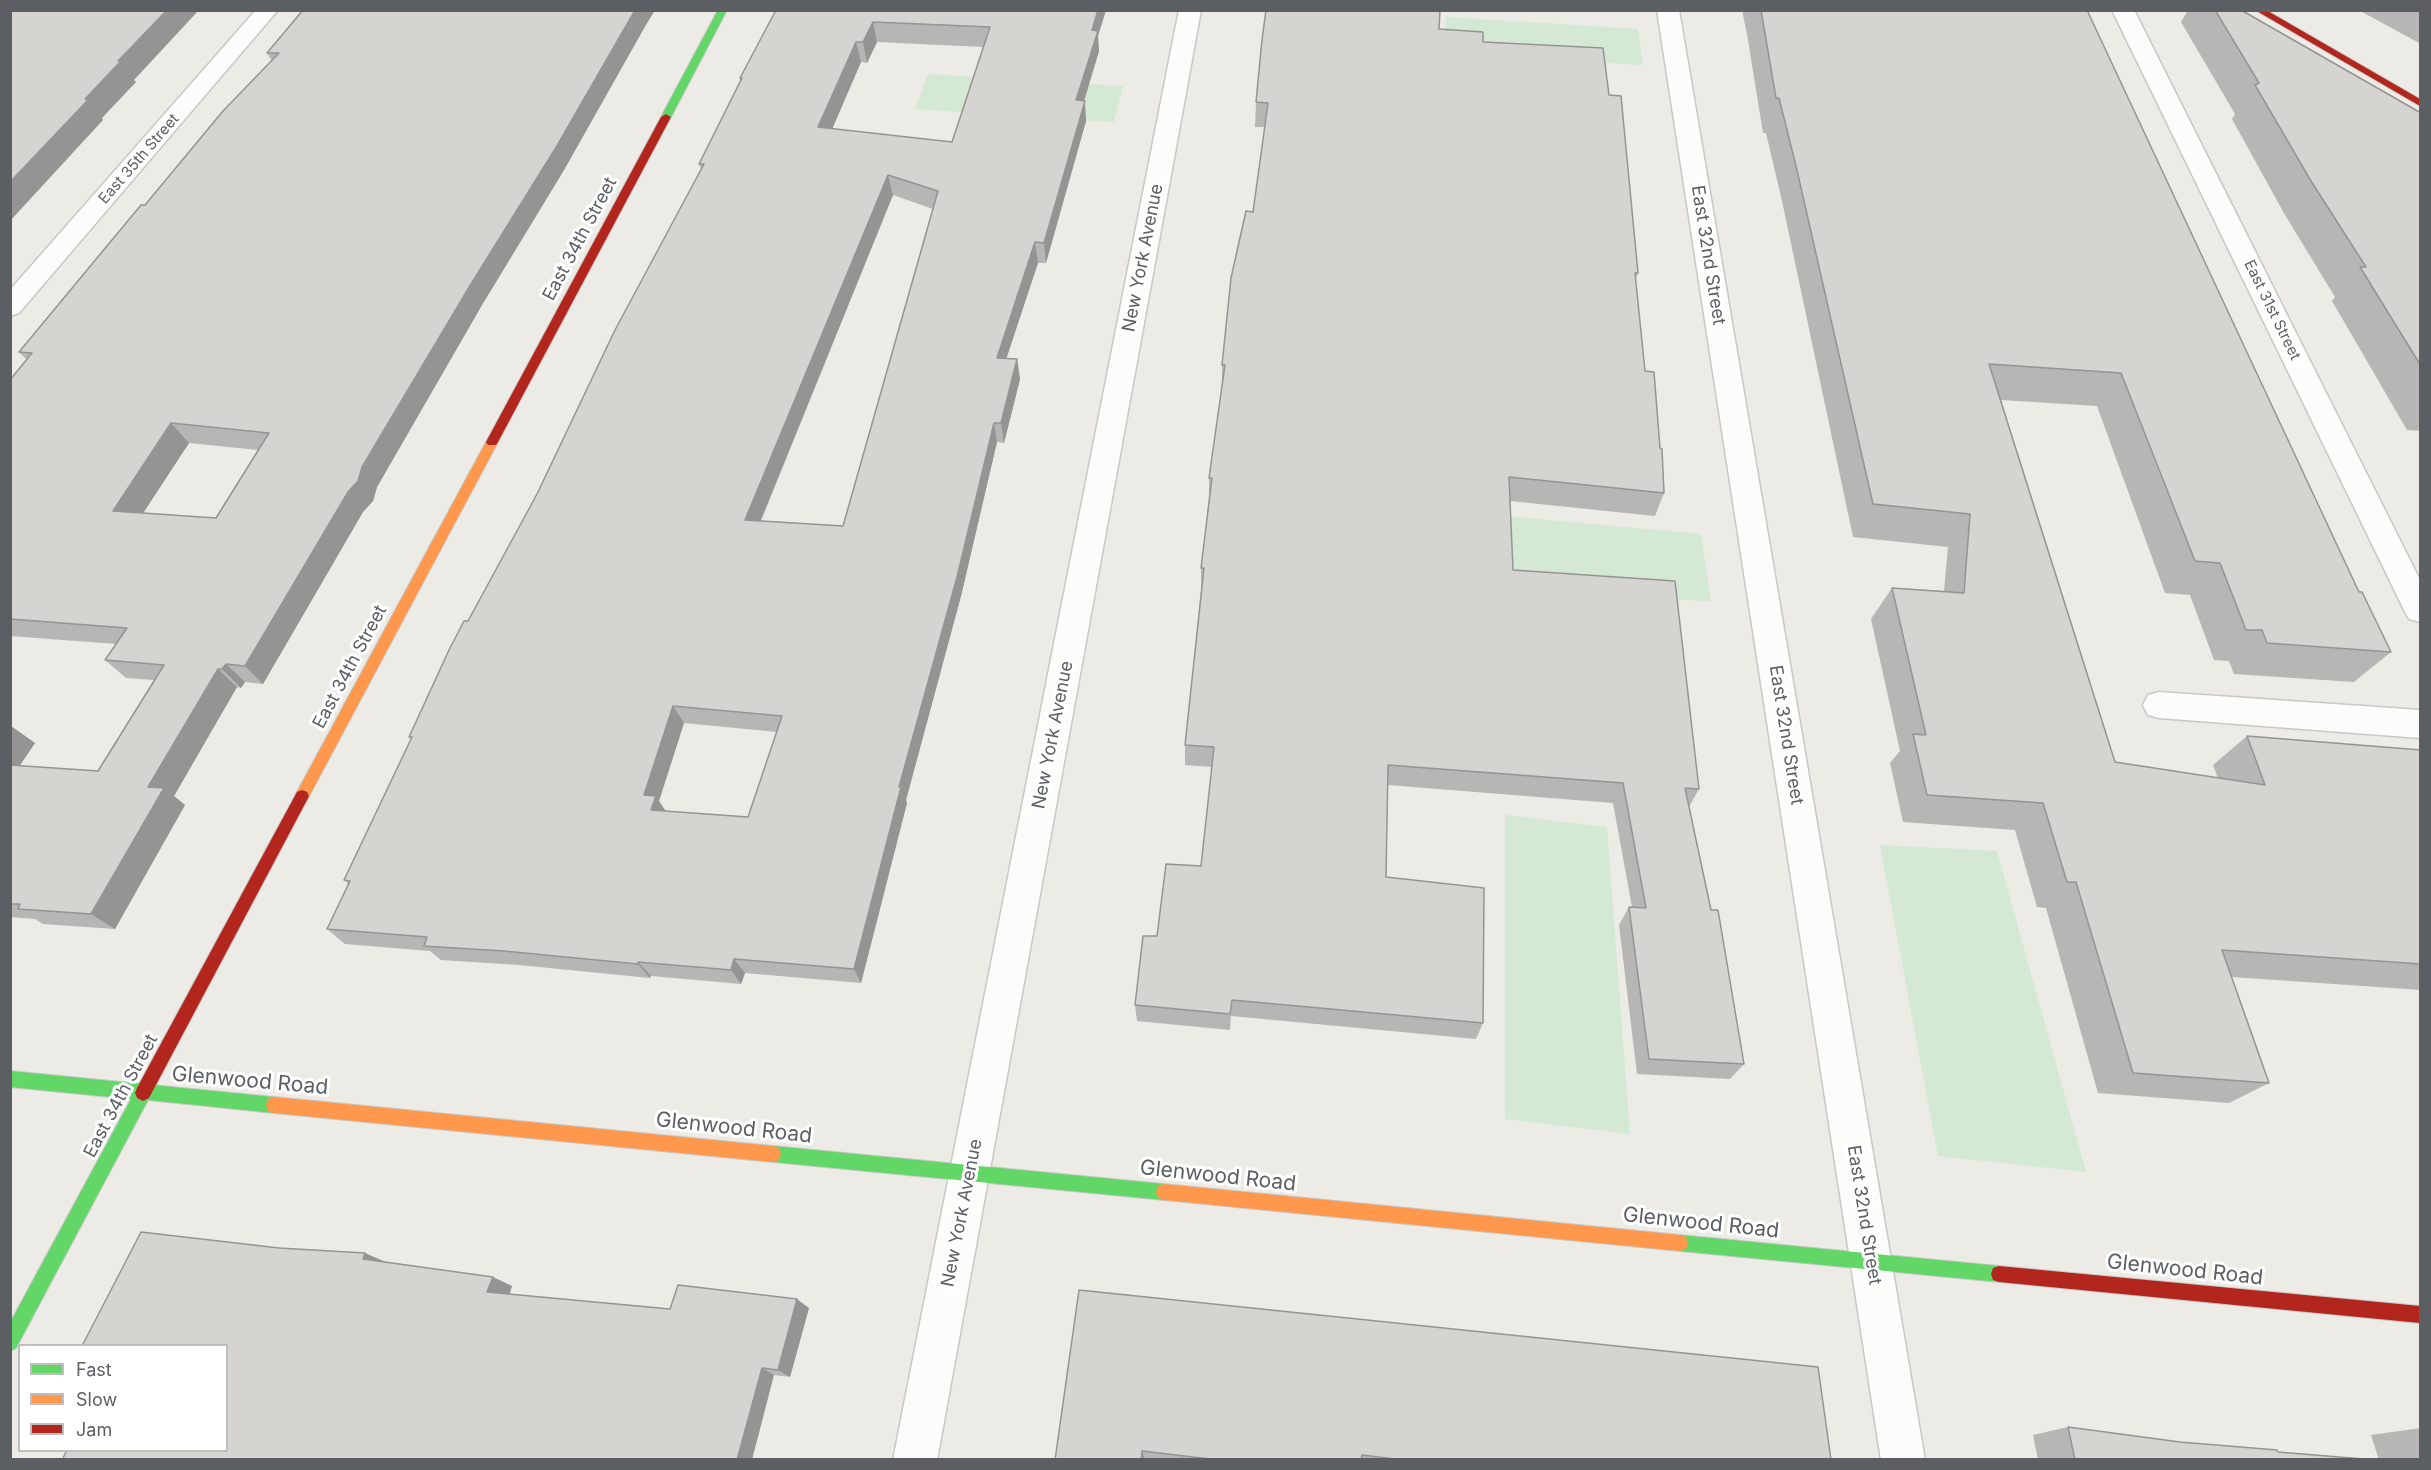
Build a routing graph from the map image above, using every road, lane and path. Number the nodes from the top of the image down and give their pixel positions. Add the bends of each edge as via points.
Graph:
1 (268, 10) edge
2 (723, 10) edge
3 (1190, 10) edge
4 (1668, 10) edge
5 (2123, 10) edge
6 (2259, 10) edge
7 (2421, 103) edge
8 (10, 307) edge
9 (2421, 610) edge
10 (2159, 705) dead end
11 (2421, 724) edge
12 (10, 1079) edge
13 (144, 1092) junction
14 (970, 1172) junction
15 (1871, 1261) junction
16 (2421, 1315) edge
17 (10, 1342) edge
18 (915, 1460) edge
19 (1904, 1460) edge

1 - 8 street, East 35th Street
2 - 13 street, East 34th Street
3 - 14 street, New York Avenue
4 - 15 street, East 32nd Street
5 - 9 street, East 31st Street
6 - 7 street
10 - 11 street
12 - 13 street, Glenwood Road
13 - 14 street, Glenwood Road
13 - 17 street, East 34th Street
14 - 15 street, Glenwood Road
14 - 18 street, New York Avenue
15 - 16 street, Glenwood Road
15 - 19 street, East 32nd Street

